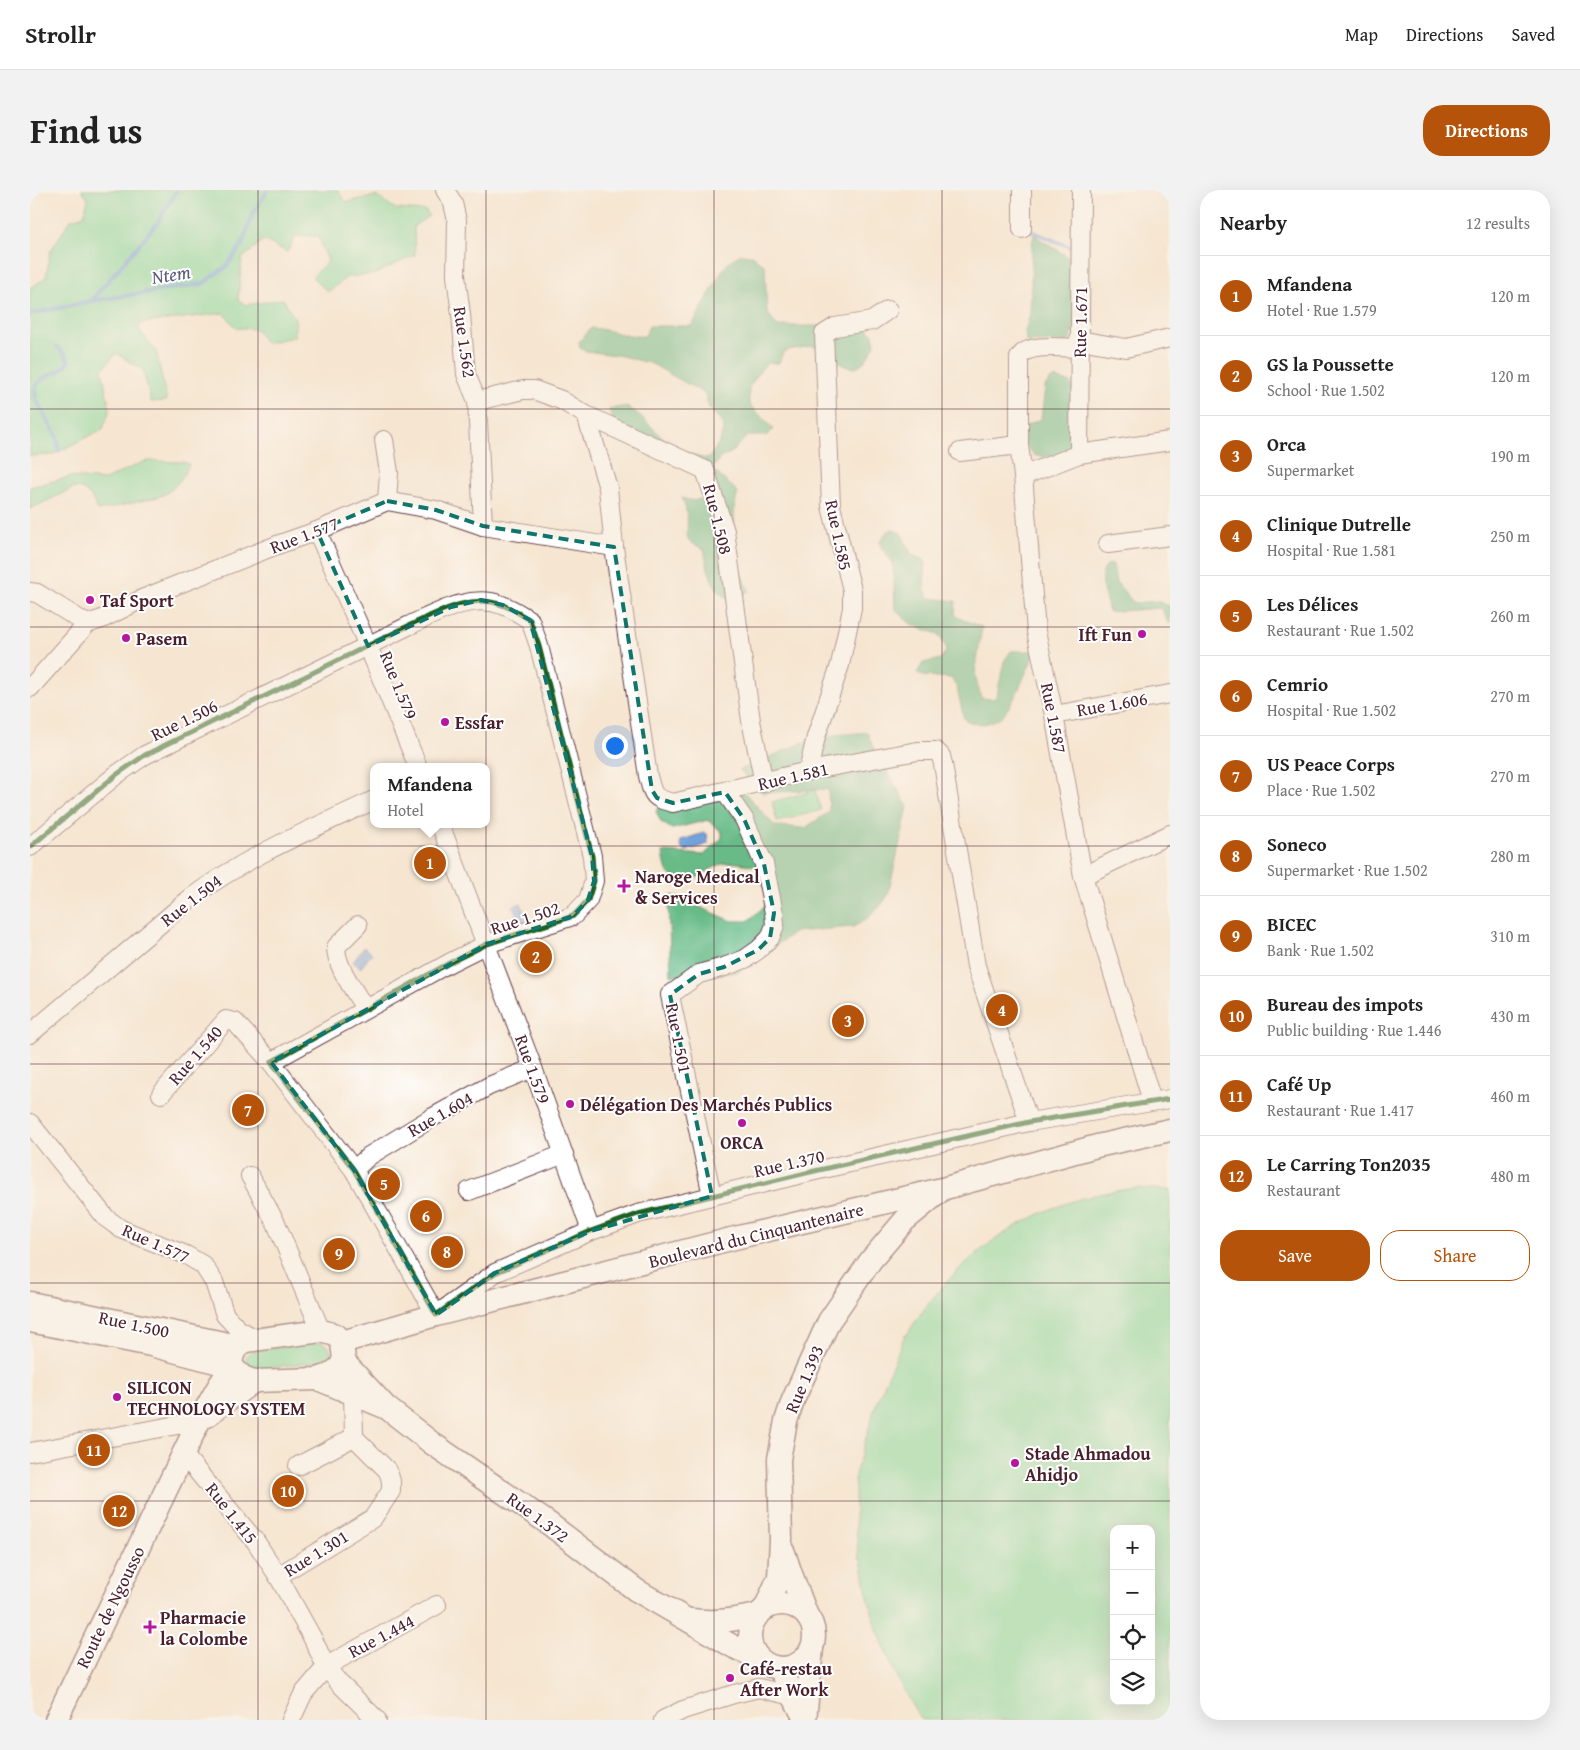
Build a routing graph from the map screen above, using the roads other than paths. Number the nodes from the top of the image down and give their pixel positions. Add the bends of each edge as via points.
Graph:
1 (445, 190) edge
2 (1022, 190) edge
3 (1081, 190) edge
4 (1022, 229) dead end
5 (888, 310) dead end
6 (1170, 338) edge
7 (1079, 344) junction
8 (477, 402) junction
9 (586, 415) junction
10 (384, 440) dead end
11 (1170, 441) edge
12 (1019, 445) junction
13 (960, 452) dead end
14 (1079, 454) junction
15 (1023, 476) junction
16 (387, 501) junction
17 (483, 526) junction
18 (317, 531) junction
19 (1170, 536) edge
20 (1108, 544) dead end
21 (614, 548) junction
22 (30, 592) edge
23 (87, 624) junction
24 (368, 646) junction
25 (30, 688) edge
26 (1170, 694) edge
27 (1054, 715) junction
28 (416, 763) edge
29 (808, 771) junction
30 (764, 782) junction
31 (725, 792) junction
32 (370, 802) edge
33 (442, 828) edge
34 (1170, 834) edge
35 (30, 847) edge
36 (1083, 876) junction
37 (358, 925) dead end
38 (487, 944) junction
39 (365, 1009) junction
40 (30, 1034) edge
41 (271, 1062) junction
42 (533, 1068) junction
43 (161, 1094) dead end
44 (1170, 1099) edge
45 (1152, 1102) junction
46 (1029, 1122) junction
47 (30, 1124) edge
48 (1170, 1130) edge
49 (564, 1154) junction
50 (354, 1170) junction
51 (250, 1176) dead end
52 (942, 1189) junction
53 (470, 1191) dead end
54 (712, 1196) junction
55 (591, 1231) junction
56 (30, 1303) edge
57 (436, 1315) junction
58 (30, 1321) edge
59 (321, 1331) junction
60 (342, 1352) junction
61 (239, 1354) junction
62 (318, 1379) junction
63 (254, 1381) junction
64 (353, 1394) junction
65 (387, 1408) junction
66 (199, 1421) junction
67 (354, 1437) junction
68 (30, 1452) edge
69 (183, 1454) junction
70 (298, 1466) dead end
71 (780, 1540) junction
72 (278, 1576) junction
73 (437, 1606) dead end
74 (761, 1612) junction
75 (807, 1616) junction
76 (685, 1619) junction
77 (812, 1648) junction
78 (758, 1658) junction
79 (326, 1667) junction
80 (779, 1668) junction
81 (793, 1696) junction
82 (805, 1719) edge
83 (56, 1720) edge
84 (291, 1720) edge
85 (377, 1720) edge
86 (663, 1720) edge

1 - 8 street, Rue 1.562 via 453,203 457,221 456,276 466,374
2 - 4 street
3 - 7 street, Rue 1.671
5 - 29 street, Rue 1.585 via 872,321 835,327 824,334 830,506 852,590 852,608 840,665
6 - 7 street via 1126,348
7 - 12 street, Rue 1.587 via 1033,348 1021,354
7 - 14 street, Rue 1.671
8 - 9 street, Rue 1.508 via 534,390 561,400
8 - 17 street, Rue 1.562
9 - 21 street, Rue 1.581 via 608,488
9 - 30 street, Rue 1.508 via 705,470 725,531 751,721
10 - 16 street via 389,473
11 - 14 street
12 - 13 street
12 - 15 street, Rue 1.587
14 - 15 street
15 - 27 street, Rue 1.587 via 1036,631
16 - 17 street via 436,510
16 - 18 street, Rue 1.577
17 - 21 street
18 - 23 street, Rue 1.577 via 144,598
18 - 24 street, Rue 1.579
19 - 20 street
21 - 31 street, Rue 1.581 via 652,790 657,798 673,803
22 - 23 street
23 - 25 street, Rue 1.577
24 - 28 street, Rue 1.579
24 - 35 street, Rue 1.506 via 145,755
24 - 38 street, Rue 1.502 via 451,607 481,600 503,605 530,620 592,856 594,881 588,900 573,916
26 - 27 street, Rue 1.606
27 - 36 street, Rue 1.587
29 - 30 street, Rue 1.581
29 - 46 street, Rue 1.581 via 918,750 936,750 941,756 976,966
30 - 31 street, Rue 1.581
31 - 54 street, Rue 1.501 via 744,819 764,864 775,924 770,938 745,959 699,974 670,995
32 - 40 street, Rue 1.504 via 219,877
33 - 38 street, Rue 1.579
34 - 36 street
36 - 45 street, Rue 1.587
37 - 39 street via 336,947 336,956
38 - 39 street, Rue 1.502
38 - 42 street, Rue 1.579
39 - 41 street, Rue 1.502
41 - 43 street, Rue 1.540 via 236,1022 226,1020
41 - 50 street
42 - 49 street, Rue 1.579
42 - 50 street, Rue 1.604 via 489,1086 433,1117 369,1156
44 - 45 street, Rue 1.370
45 - 46 street, Rue 1.370
46 - 54 street, Rue 1.370
47 - 61 street, Rue 1.577 via 106,1218 121,1229 203,1265 214,1282 224,1315 238,1329
48 - 52 main road, Boulevard du Cinquantenaire via 1098,1146
49 - 53 street
49 - 55 street, Rue 1.579
50 - 57 street
51 - 59 street via 276,1223
52 - 57 main road, Boulevard du Cinquantenaire
52 - 71 main road, Rue 1.393 via 905,1220 871,1260 829,1321 808,1365 786,1421 780,1459
54 - 55 street, Rue 1.370 via 638,1214
55 - 57 street, Rue 1.370 via 495,1273
56 - 61 main road, Rue 1.500
57 - 60 main road, Boulevard du Cinquantenaire
58 - 61 main road, Rue 1.500 via 151,1345
59 - 60 main road via 336,1336
59 - 61 main road
60 - 62 main road via 339,1368
60 - 65 main road
61 - 63 main road via 237,1373
61 - 66 main road
62 - 63 main road
62 - 64 main road, Rue 1.372
63 - 66 main road, Route de Ngousso
64 - 65 main road, Rue 1.372
64 - 67 street
65 - 76 main road, Rue 1.372 via 636,1590
66 - 68 street
66 - 69 main road, Route de Ngousso
67 - 70 street
67 - 72 street, Rue 1.301 via 388,1471 391,1491 373,1518
69 - 72 street, Rue 1.415 via 256,1542
69 - 83 main road, Route de Ngousso
71 - 74 main road, Rue 1.393 via 779,1577
71 - 75 main road
72 - 79 street, Rue 1.301
73 - 79 street, Rue 1.444
74 - 75 main road via 772,1605 787,1604
74 - 76 main road via 712,1622
74 - 78 main road via 751,1625 749,1637
75 - 77 main road via 814,1634
76 - 78 main road, Rue 1.372
77 - 80 main road via 802,1661
77 - 82 main road
78 - 80 main road
79 - 84 street via 303,1694
79 - 85 street, Rue 1.301
80 - 81 main road
81 - 82 main road
81 - 86 street via 759,1688 683,1710

